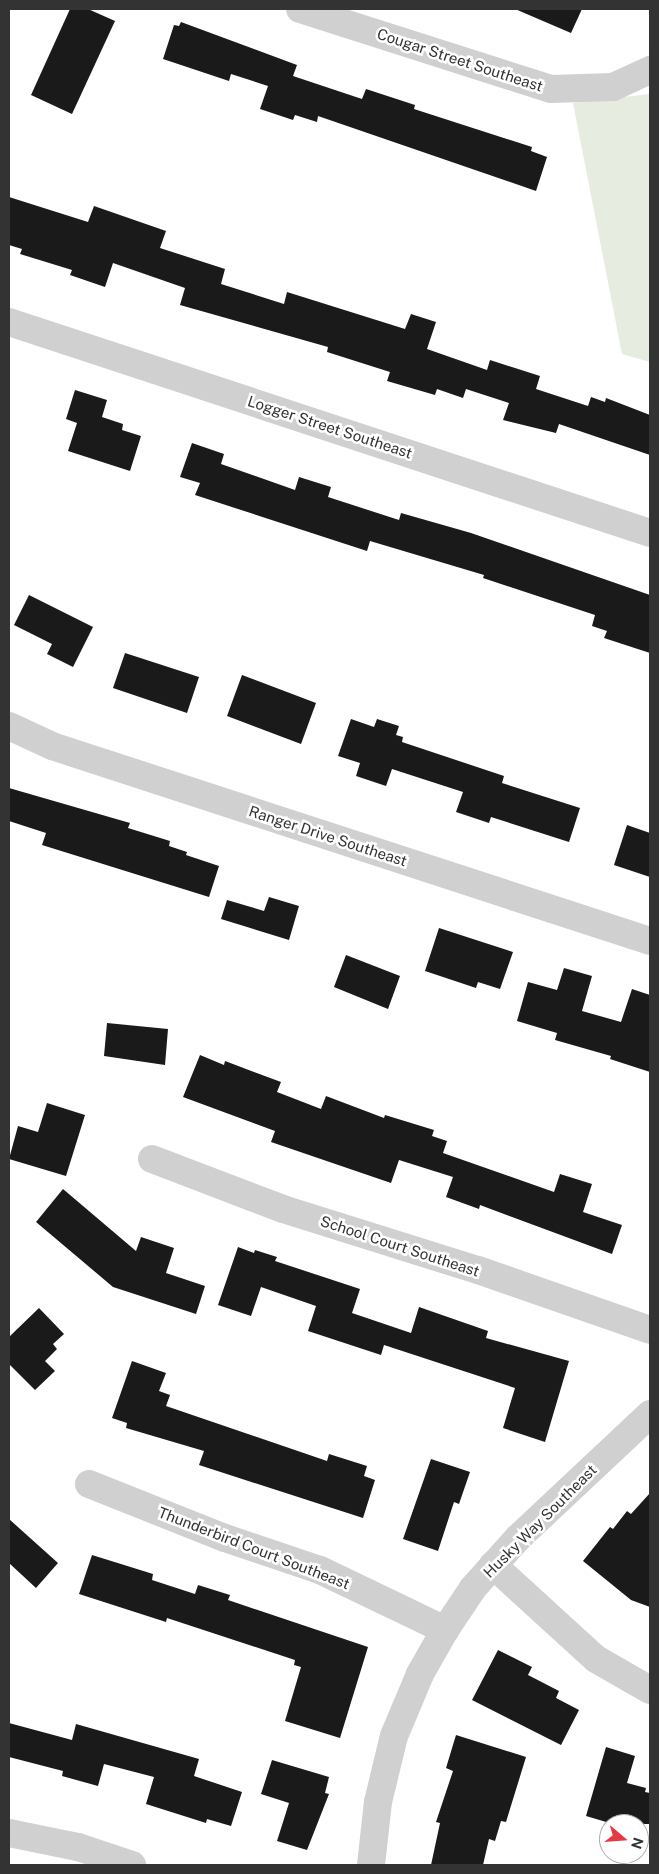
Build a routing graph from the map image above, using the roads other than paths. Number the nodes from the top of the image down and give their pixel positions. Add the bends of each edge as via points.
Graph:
1 (300, 9) edge
2 (650, 70) edge
3 (9, 322) edge
4 (650, 532) edge
5 (9, 726) edge
6 (650, 940) edge
7 (152, 1159) dead end
8 (650, 1330) edge
9 (650, 1414) edge
10 (89, 1484) dead end
11 (493, 1565) junction
12 (445, 1630) junction
13 (650, 1690) edge
14 (9, 1834) edge
15 (132, 1865) edge
16 (371, 1865) edge

1 - 2 street, Cougar Street Southeast via 551,89 613,87
3 - 4 street, Logger Street Southeast
5 - 6 street, Ranger Drive Southeast via 52,746
7 - 8 street, School Court Southeast via 283,1209 478,1270
9 - 11 street, Husky Way Southeast
10 - 12 street, Thunderbird Court Southeast via 225,1538 320,1570
11 - 12 street, Husky Way Southeast
11 - 13 street via 596,1659
12 - 16 street, Husky Way Southeast via 420,1674 394,1736 378,1802
14 - 15 street via 78,1846

